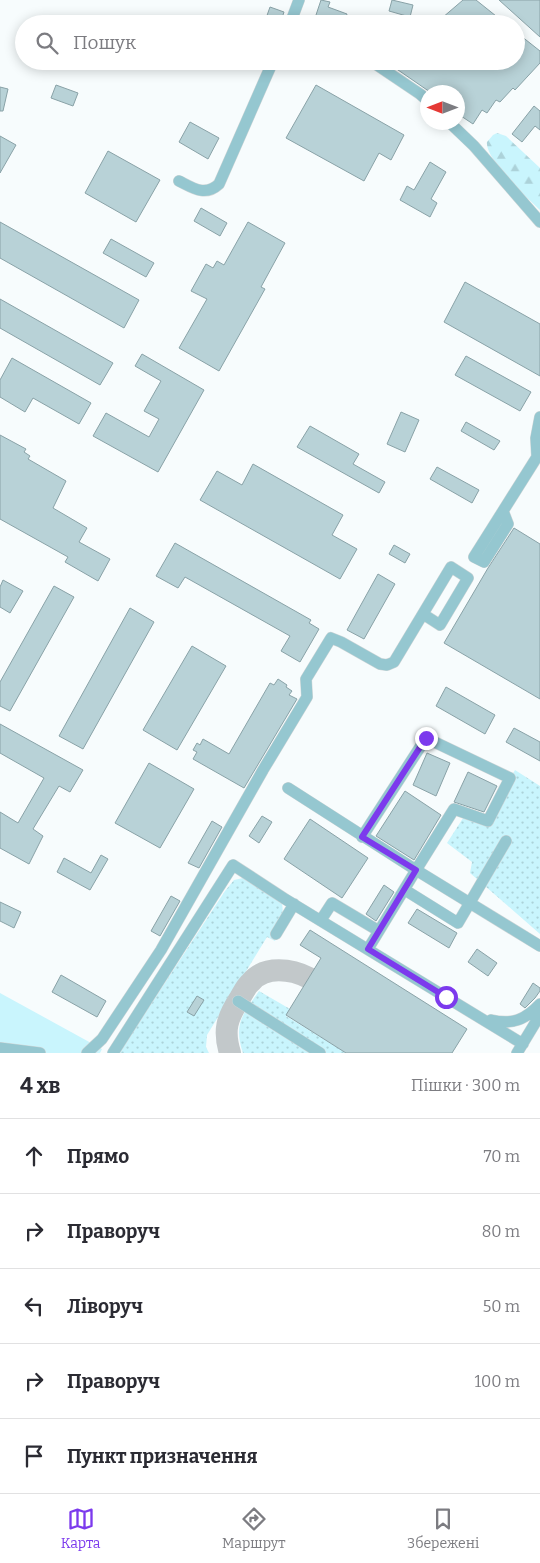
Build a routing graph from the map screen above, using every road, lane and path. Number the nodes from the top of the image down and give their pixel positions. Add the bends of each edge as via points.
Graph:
1 (299, 0) edge
2 (295, 15) edge
3 (269, 70) edge
4 (384, 70) edge
5 (420, 94) edge
6 (457, 130) edge
7 (179, 181) dead end
8 (540, 222) edge
9 (540, 417) edge
10 (538, 441) edge
11 (503, 511) dead end
12 (423, 614) junction
13 (288, 788) dead end
14 (362, 837) junction
15 (506, 841) dead end
16 (416, 870) junction
17 (405, 890) junction
18 (470, 902) junction
19 (294, 904) junction
20 (321, 920) junction
21 (379, 931) junction
22 (276, 934) dead end
23 (540, 946) edge
24 (368, 949) junction
25 (238, 1001) dead end
26 (540, 1004) edge
27 (540, 1015) edge
28 (478, 1016) junction
29 (0, 1048) edge
30 (520, 1048) edge
31 (40, 1053) edge
32 (87, 1053) edge
33 (113, 1053) edge
34 (320, 1053) edge

1 - 2 street
3 - 7 street via 219,184 204,192
4 - 5 street
6 - 8 street
9 - 10 street
10 - 11 street via 537,457
12 - 12 street via 451,567 468,578 440,625
12 - 32 street via 394,662 387,665 331,638 306,678 307,698 166,942 102,1039
13 - 14 street
14 - 16 street
14 - 16 street via 426,738 510,778 488,821 454,809
15 - 18 street
16 - 17 street
16 - 18 street
17 - 18 street via 458,923
17 - 21 street
18 - 23 street
19 - 20 street
19 - 22 street
19 - 33 street via 233,865
20 - 21 street via 332,903
20 - 24 street
21 - 24 street
24 - 28 street
25 - 34 street
26 - 28 street via 526,1017 515,1021 504,1023
27 - 30 street
28 - 30 street
29 - 31 street

